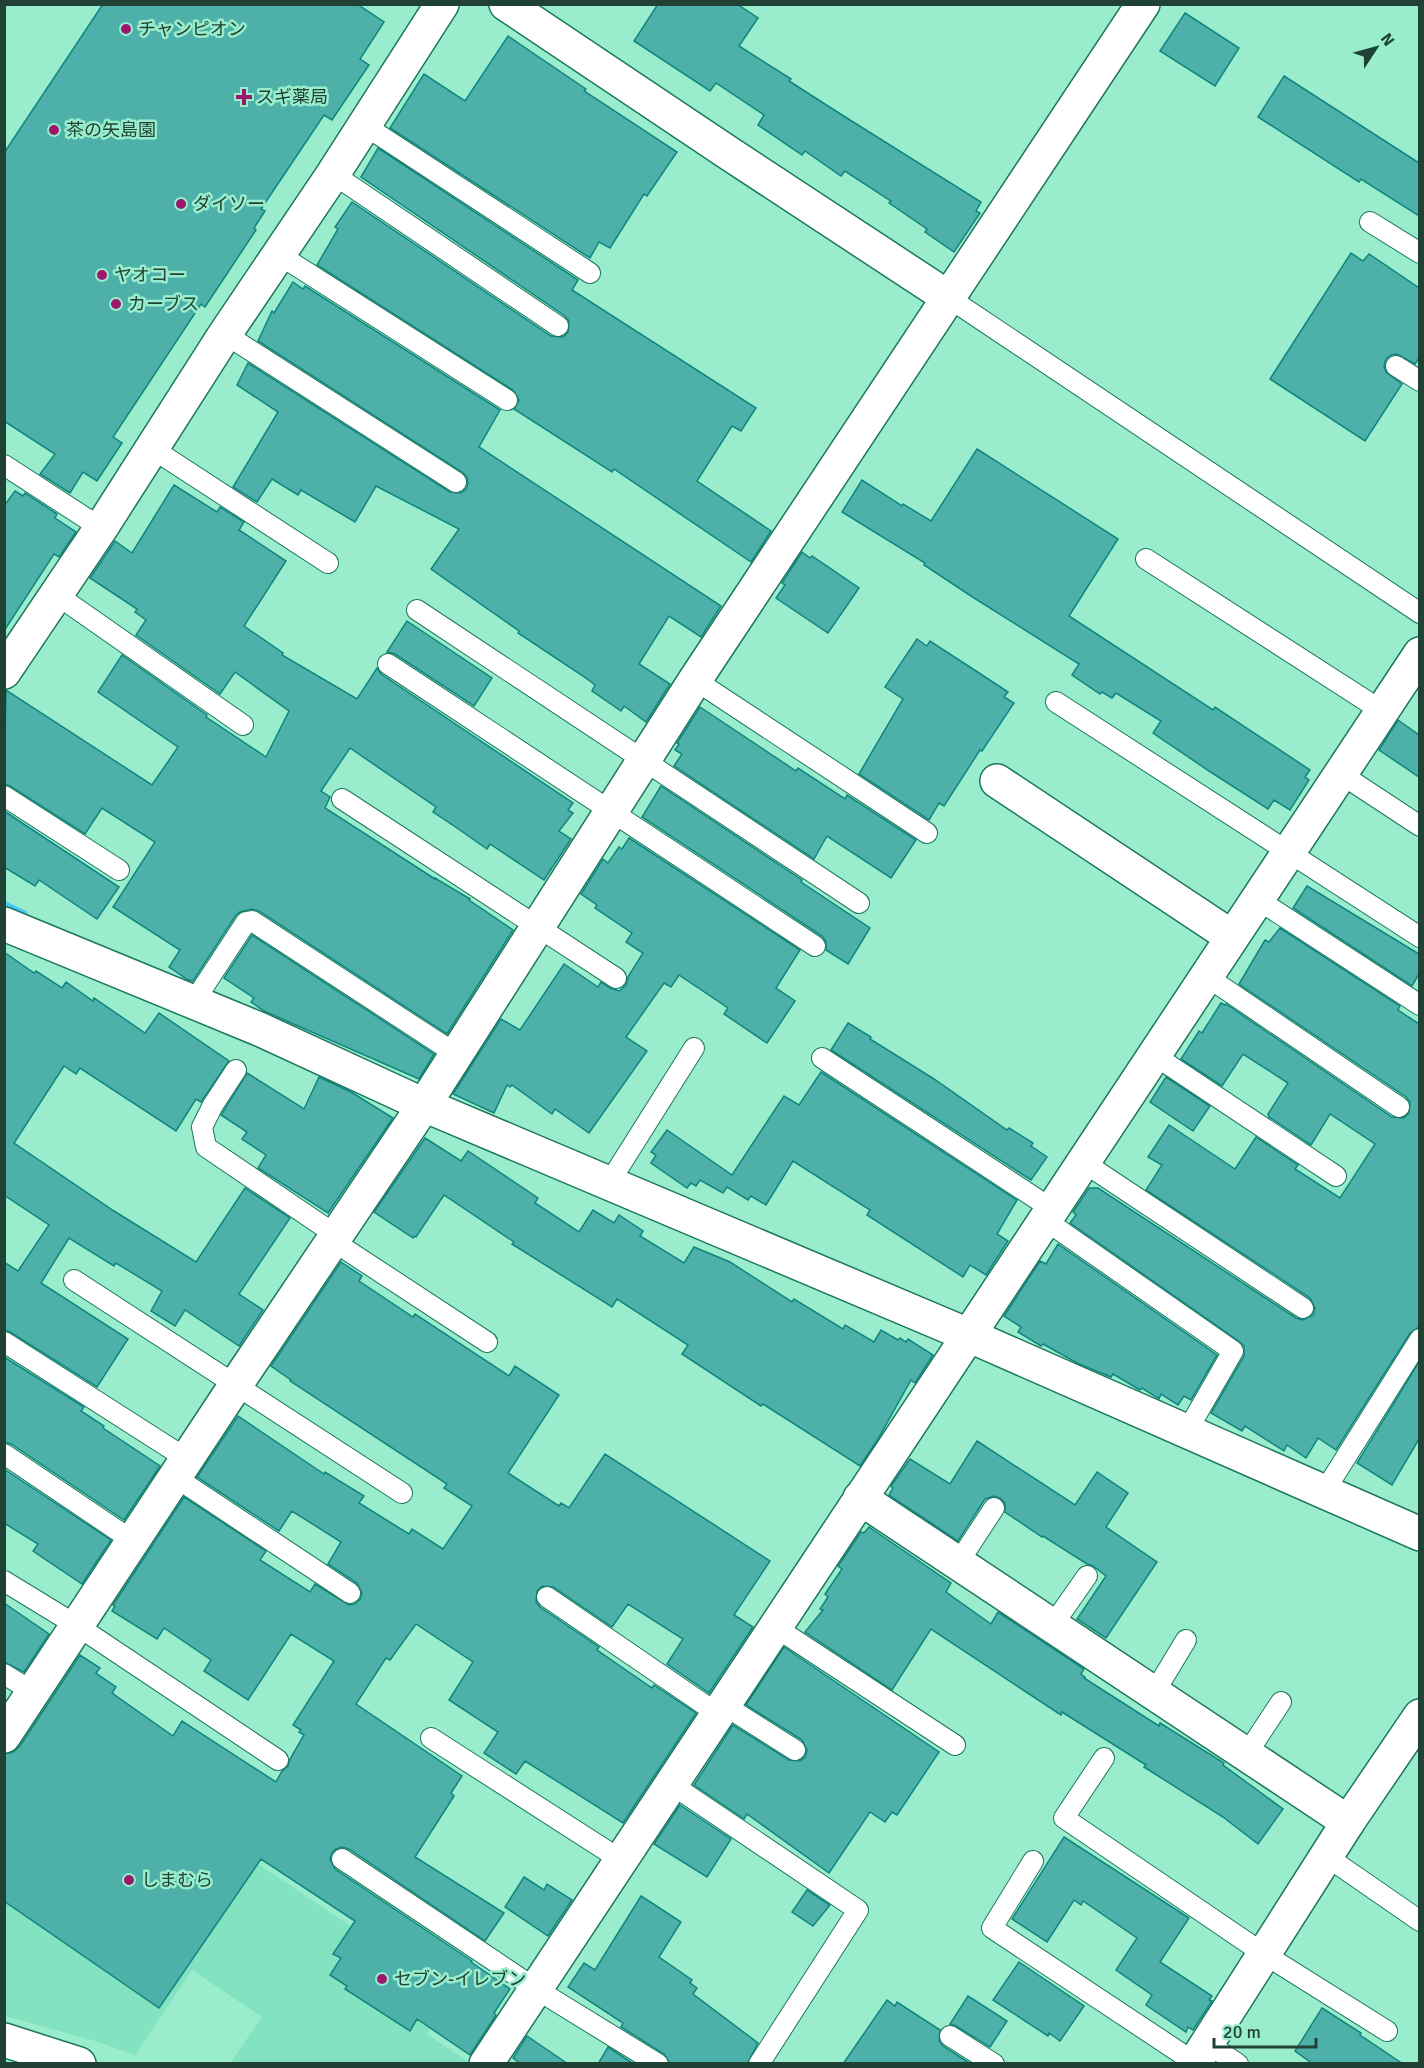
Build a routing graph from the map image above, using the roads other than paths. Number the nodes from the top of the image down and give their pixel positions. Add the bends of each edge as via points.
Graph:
1 (442, 4) edge
2 (506, 4) edge
3 (1143, 4) edge
4 (364, 125) junction
5 (333, 174) junction
6 (1370, 222) dead end
7 (1419, 253) edge
8 (278, 254) junction
9 (590, 273) dead end
10 (949, 298) junction
11 (558, 326) dead end
12 (225, 334) junction
13 (1396, 366) dead end
14 (1419, 381) edge
15 (507, 400) dead end
16 (153, 448) junction
17 (4, 465) edge
18 (456, 482) dead end
19 (101, 528) junction
20 (1146, 560) dead end
21 (328, 563) dead end
22 (57, 595) junction
23 (417, 610) dead end
24 (1419, 613) edge
25 (1419, 654) edge
26 (388, 664) dead end
27 (4, 672) edge
28 (695, 680) junction
29 (1056, 702) dead end
30 (1382, 711) junction
31 (243, 726) dead end
32 (644, 761) junction
33 (1341, 774) junction
34 (997, 781) dead end
35 (4, 796) edge
36 (342, 799) dead end
37 (611, 812) junction
38 (1419, 826) edge
39 (927, 833) dead end
40 (1288, 852) junction
41 (119, 870) dead end
42 (1257, 899) junction
43 (859, 903) dead end
44 (4, 924) edge
45 (537, 928) junction
46 (1232, 937) junction
47 (1419, 937) edge
48 (815, 946) dead end
49 (1206, 976) junction
50 (616, 978) dead end
51 (194, 1003) junction
52 (1419, 1005) edge
53 (693, 1048) dead end
54 (456, 1054) junction
55 (1154, 1055) junction
56 (822, 1058) dead end
57 (236, 1070) dead end
58 (424, 1105) junction
59 (1399, 1107) dead end
60 (1083, 1162) junction
61 (1336, 1176) dead end
62 (609, 1183) junction
63 (1048, 1215) junction
64 (334, 1238) junction
65 (74, 1280) dead end
66 (1303, 1308) dead end
67 (968, 1335) junction
68 (1419, 1339) edge
69 (4, 1342) edge
70 (487, 1342) dead end
71 (235, 1386) junction
72 (1187, 1431) junction
73 (4, 1454) edge
74 (181, 1468) junction
75 (1324, 1492) junction
76 (402, 1493) dead end
77 (860, 1498) junction
78 (994, 1508) dead end
79 (1419, 1534) edge
80 (133, 1540) junction
81 (958, 1563) junction
82 (1087, 1576) dead end
83 (4, 1581) edge
84 (350, 1593) dead end
85 (547, 1597) dead end
86 (76, 1625) junction
87 (1052, 1626) junction
88 (775, 1627) junction
89 (1186, 1640) dead end
90 (4, 1674) edge
91 (33, 1692) junction
92 (1154, 1693) junction
93 (1281, 1702) dead end
94 (721, 1710) junction
95 (1419, 1719) edge
96 (4, 1736) edge
97 (431, 1738) dead end
98 (955, 1745) dead end
99 (795, 1750) dead end
100 (1246, 1755) junction
101 (1104, 1758) dead end
102 (278, 1760) dead end
103 (671, 1784) junction
104 (1348, 1822) junction
105 (1326, 1856) junction
106 (342, 1859) dead end
107 (621, 1860) junction
108 (1033, 1861) dead end
109 (1419, 1921) edge
110 (1264, 1954) junction
111 (536, 1989) junction
112 (1387, 2031) dead end
113 (950, 2036) dead end
114 (4, 2040) edge
115 (1198, 2056) edge
116 (79, 2064) edge
117 (486, 2064) edge
118 (658, 2064) edge
119 (759, 2064) edge
120 (994, 2064) edge
121 (1238, 2064) edge

1 - 4 street
2 - 10 street
3 - 10 street
4 - 5 street
4 - 9 lane
5 - 8 street
5 - 11 lane
6 - 7 lane
8 - 12 street
8 - 15 lane
10 - 24 lane
10 - 28 street
12 - 16 street
12 - 18 lane
13 - 14 lane
16 - 19 street
16 - 21 lane
17 - 19 lane
19 - 22 street
20 - 30 lane
22 - 27 street
22 - 31 lane
23 - 32 lane
25 - 30 street
26 - 37 lane
28 - 32 street
28 - 39 lane
29 - 40 lane
30 - 33 street
32 - 37 street
32 - 43 lane
33 - 38 lane
33 - 40 street
34 - 46 street
35 - 41 lane
36 - 45 lane
37 - 45 street
37 - 48 lane
40 - 42 street
40 - 47 lane
42 - 46 street
42 - 52 lane
44 - 51 street
45 - 50 lane
45 - 54 street
46 - 49 street
49 - 55 street
49 - 59 lane
51 - 54 lane via 246,922 252,921
51 - 58 street
53 - 62 lane
54 - 58 street
55 - 60 street
55 - 61 lane
56 - 63 lane
57 - 64 lane via 202,1127 206,1147
58 - 62 street
58 - 64 street
60 - 63 street
60 - 66 lane
62 - 67 street
63 - 67 street
63 - 72 lane via 1233,1351
64 - 70 lane
64 - 71 street
65 - 71 lane
67 - 72 street
67 - 77 street
68 - 75 lane
69 - 74 lane
71 - 74 street
71 - 76 lane
72 - 75 street
73 - 80 lane
74 - 80 street
74 - 84 lane
75 - 79 street
77 - 81 street
77 - 88 street
78 - 81 lane
80 - 86 street
81 - 87 street
82 - 87 lane
83 - 86 lane
85 - 94 lane
86 - 91 street
86 - 102 lane
87 - 92 street
88 - 94 street
88 - 98 lane
89 - 92 lane
90 - 91 lane
91 - 96 street
92 - 100 street
93 - 100 lane
94 - 99 lane
94 - 103 street
95 - 104 street
97 - 107 lane
100 - 104 street
101 - 110 lane via 1064,1818
103 - 107 street
103 - 119 lane via 858,1910
104 - 105 street
105 - 109 lane
105 - 110 street
106 - 111 lane
107 - 111 street
108 - 115 lane via 992,1928
110 - 112 lane
110 - 115 street
111 - 117 street
111 - 118 lane
113 - 120 lane
114 - 116 street
115 - 121 lane

